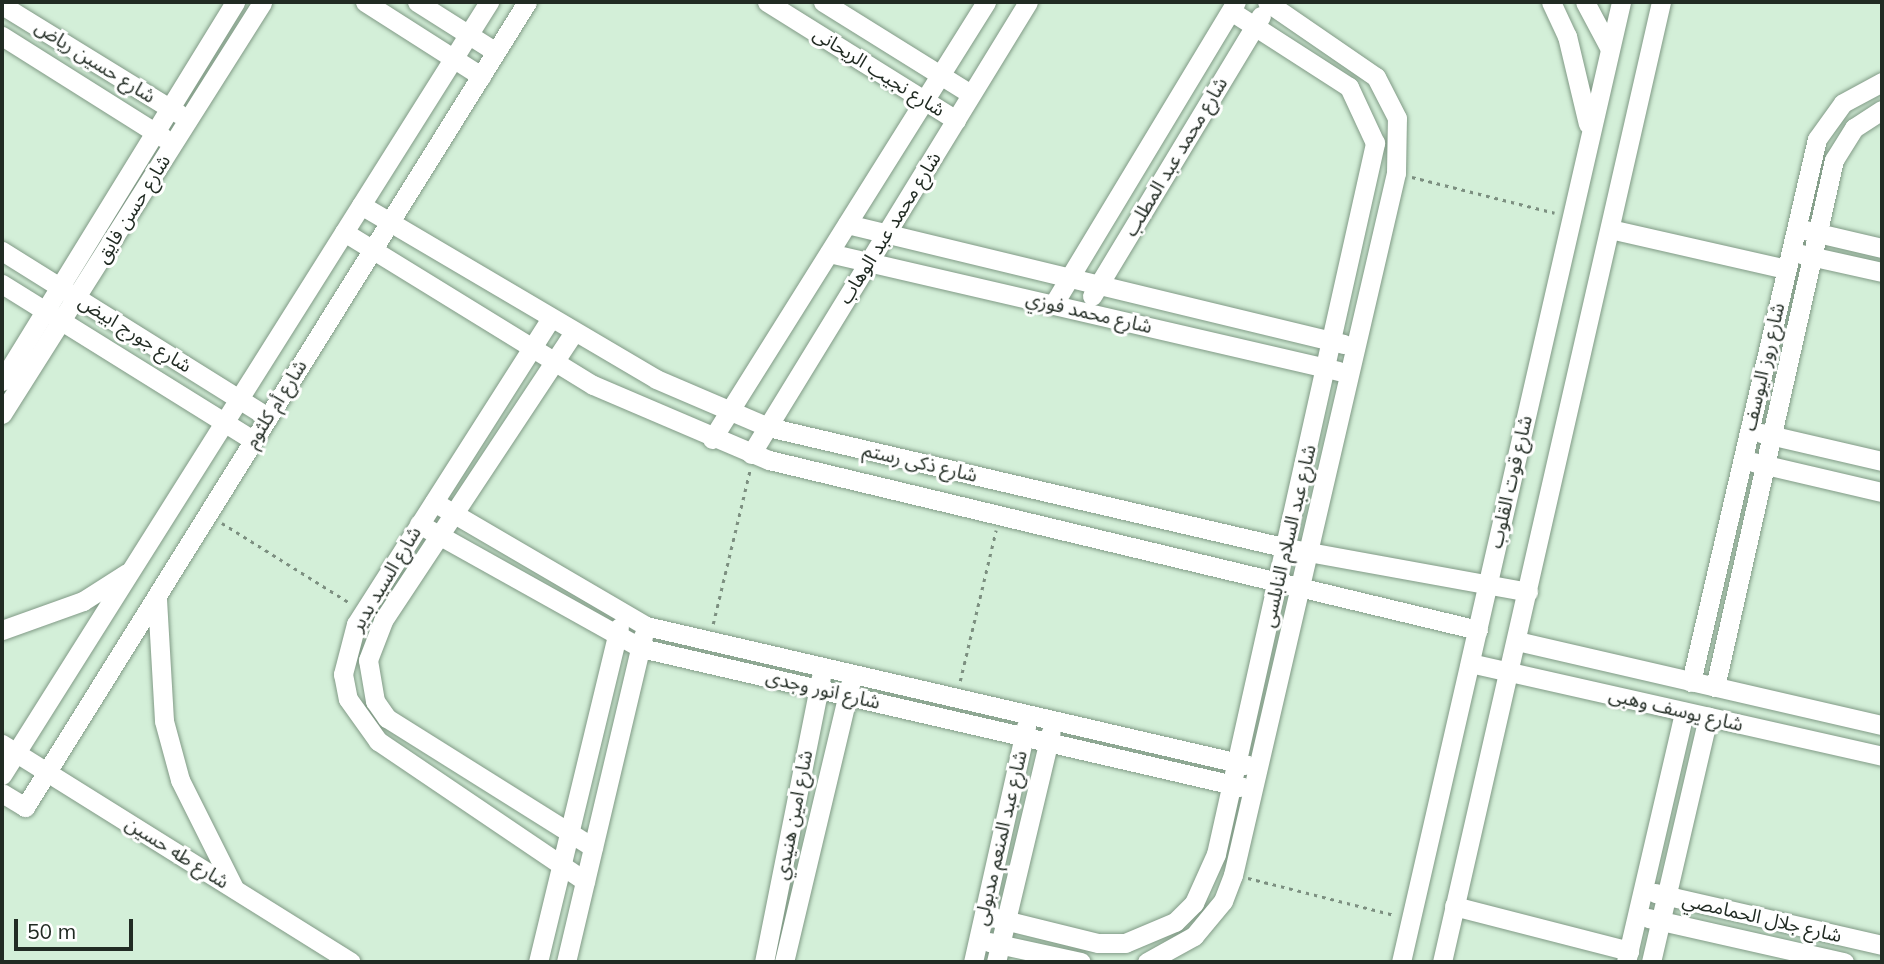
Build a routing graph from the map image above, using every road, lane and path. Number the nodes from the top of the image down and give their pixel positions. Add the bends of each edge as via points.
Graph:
1 (234, 2) edge
2 (262, 2) edge
3 (365, 2) edge
4 (417, 2) edge
5 (489, 2) edge
6 (527, 2) edge
7 (767, 2) edge
8 (823, 2) edge
9 (986, 2) edge
10 (1028, 2) edge
11 (1269, 2) edge
12 (1551, 2) edge
13 (1584, 2) edge
14 (1621, 2) edge
15 (1661, 2) edge
16 (2, 5) edge
17 (1234, 6) edge
18 (1255, 26) junction
19 (469, 34) junction
20 (2, 36) edge
21 (1610, 49) junction
22 (496, 51) junction
23 (454, 58) junction
24 (940, 75) junction
25 (481, 76) junction
26 (1882, 82) edge
27 (971, 94) junction
28 (924, 100) junction
29 (170, 108) junction
30 (1882, 110) edge
31 (188, 120) junction
32 (956, 120) junction
33 (155, 132) junction
34 (1590, 135) junction
35 (174, 144) junction
36 (1396, 173) junction
37 (361, 205) junction
38 (1572, 217) junction
39 (389, 222) junction
40 (847, 224) junction
41 (1796, 228) junction
42 (1610, 229) junction
43 (344, 232) junction
44 (1818, 233) junction
45 (886, 234) junction
46 (1882, 248) edge
47 (373, 249) junction
48 (2, 251) edge
49 (829, 253) junction
50 (1812, 256) junction
51 (1788, 260) junction
52 (868, 263) junction
53 (1882, 272) edge
54 (1069, 278) junction
55 (2, 284) edge
56 (1099, 286) junction
57 (60, 287) junction
58 (78, 298) junction
59 (1052, 305) junction
60 (45, 311) junction
61 (1083, 312) junction
62 (551, 318) junction
63 (63, 322) junction
64 (574, 332) junction
65 (1334, 342) junction
66 (532, 347) junction
67 (1355, 347) junction
68 (555, 361) junction
69 (1327, 368) junction
70 (1349, 373) junction
71 (2, 381) edge
72 (239, 399) junction
73 (728, 413) junction
74 (2, 414) edge
75 (268, 417) junction
76 (225, 422) junction
77 (768, 427) junction
78 (1749, 430) junction
79 (1770, 435) junction
80 (712, 439) junction
81 (253, 440) junction
82 (752, 454) junction
83 (1742, 459) junction
84 (1882, 461) edge
85 (1764, 464) junction
86 (1882, 492) edge
87 (434, 502) junction
88 (454, 513) junction
89 (207, 514) junction
90 (999, 514) junction
91 (419, 524) junction
92 (439, 536) junction
93 (1286, 548) junction
94 (1308, 552) junction
95 (131, 571) junction
96 (1279, 580) junction
97 (1300, 585) junction
98 (1488, 585) junction
99 (1528, 592) junction
100 (157, 598) junction
101 (364, 611) junction
102 (622, 617) junction
103 (646, 626) junction
104 (2, 630) edge
105 (1478, 630) junction
106 (617, 639) junction
107 (709, 640) junction
108 (1517, 641) junction
109 (640, 648) junction
110 (1470, 663) junction
111 (824, 667) junction
112 (1510, 672) junction
113 (853, 674) junction
114 (1691, 682) junction
115 (819, 689) junction
116 (1721, 689) junction
117 (847, 695) junction
118 (956, 698) junction
119 (1684, 712) junction
120 (1029, 714) junction
121 (1714, 719) junction
122 (1054, 720) junction
123 (1882, 725) edge
124 (1024, 736) junction
125 (1048, 742) junction
126 (9, 749) edge
127 (1882, 756) edge
128 (1237, 762) junction
129 (1258, 767) junction
130 (46, 772) junction
131 (2, 775) edge
132 (1232, 784) junction
133 (1253, 789) junction
134 (2, 793) edge
135 (572, 832) junction
136 (593, 847) junction
137 (564, 866) junction
138 (1233, 875) junction
139 (585, 881) junction
140 (236, 890) junction
141 (1643, 891) junction
142 (1667, 896) junction
143 (1454, 906) junction
144 (984, 915) junction
145 (1637, 916) junction
146 (1006, 920) junction
147 (1411, 920) junction
148 (1661, 921) junction
149 (1828, 933) junction
150 (978, 939) junction
151 (1854, 939) junction
152 (1882, 946) edge
153 (998, 953) edge
154 (1628, 956) edge
155 (1822, 960) edge
156 (351, 962) edge
157 (538, 962) edge
158 (566, 962) edge
159 (764, 962) edge
160 (784, 962) edge
161 (973, 962) edge
162 (1081, 962) edge
163 (1147, 962) edge
164 (1401, 962) edge
165 (1442, 962) edge
166 (1651, 962) edge
167 (1847, 962) edge

1 - 29 street, شارع حسن فايق
2 - 31 street, شارع حسن فايق
3 - 23 street
4 - 19 street
5 - 19 street, شارع أم كلثوم
6 - 22 street, شارع أم كلثوم
7 - 28 street, شارع نجيب الريحانى
8 - 24 street, شارع نجيب الريحانى
9 - 24 street, شارع محمد عبد الوهاب
10 - 27 street, شارع محمد عبد الوهاب
11 - 18 street, شارع محمد عبد المطلب
11 - 36 street, شارع عبد السلام النابلسى via 1376,77 1396,118
12 - 34 street via 1582,85
13 - 21 street
14 - 21 street, شارع قوت القلوب
15 - 42 street
16 - 29 street, شارع حسين رياض
17 - 18 street, شارع عبد السلام النابلسى
17 - 54 street, شارع محمد عبد المطلب
18 - 56 street, شارع محمد عبد المطلب
18 - 65 street, شارع عبد السلام النابلسى via 1334,73 1370,123 1374,164
19 - 22 street
19 - 23 street, شارع أم كلثوم
20 - 33 street, شارع حسين رياض
21 - 34 street, شارع قوت القلوب
22 - 25 street, شارع أم كلثوم
23 - 25 street
23 - 37 street, شارع أم كلثوم
24 - 27 street, شارع نجيب الريحانى
24 - 28 street, شارع محمد عبد الوهاب
25 - 39 street, شارع أم كلثوم
26 - 41 street, شارع روز اليوسف via 1861,91 1828,120
27 - 32 street, شارع محمد عبد الوهاب
28 - 32 street, شارع نجيب الريحانى
28 - 40 street, شارع محمد عبد الوهاب
29 - 31 street, شارع حسين رياض
29 - 33 street, شارع حسن فايق
30 - 44 street, شارع روز اليوسف via 1842,143
31 - 35 street, شارع حسن فايق
32 - 45 street, شارع محمد عبد الوهاب
33 - 35 street, شارع حسين رياض
33 - 57 street, شارع حسن فايق
34 - 38 street, شارع قوت القلوب
35 - 58 street, شارع حسن فايق
36 - 38 path
36 - 67 street, شارع عبد السلام النابلسى
37 - 39 street, شارع ذكى رستم
37 - 43 street, شارع أم كلثوم
38 - 98 street, شارع قوت القلوب
39 - 47 street, شارع أم كلثوم
39 - 62 street, شارع ذكى رستم
40 - 45 street, شارع محمد فوزي
40 - 49 street, شارع محمد عبد الوهاب
41 - 44 street
41 - 51 street, شارع روز اليوسف
42 - 51 street
42 - 99 street
43 - 47 street, شارع ذكى رستم
43 - 72 street, شارع أم كلثوم
44 - 46 street
44 - 50 street, شارع روز اليوسف
45 - 52 street, شارع محمد عبد الوهاب
45 - 54 street, شارع محمد فوزي
47 - 66 street, شارع ذكى رستم
47 - 75 street, شارع أم كلثوم
48 - 57 street, شارع جورج ابيض
49 - 52 street, شارع محمد فوزي
49 - 73 street, شارع محمد عبد الوهاب
50 - 51 street
50 - 53 street
50 - 79 street, شارع روز اليوسف
51 - 78 street, شارع روز اليوسف
52 - 59 street, شارع محمد فوزي
52 - 77 street, شارع محمد عبد الوهاب
54 - 56 street, شارع محمد فوزي
54 - 59 street, شارع محمد عبد المطلب
55 - 60 street, شارع جورج ابيض
56 - 61 street, شارع محمد عبد المطلب
56 - 65 street, شارع محمد فوزي
57 - 58 street, شارع جورج ابيض
57 - 60 street, شارع حسن فايق
58 - 63 street, شارع حسن فايق
58 - 72 street, شارع جورج ابيض
59 - 61 street, شارع محمد فوزي
60 - 63 street, شارع جورج ابيض
60 - 71 street, شارع حسن فايق
61 - 69 street, شارع محمد فوزي
62 - 64 street, شارع ذكى رستم
62 - 66 street, شارع السيد بدير
63 - 74 street, شارع حسن فايق
63 - 76 street, شارع جورج ابيض
64 - 68 street, شارع السيد بدير
64 - 73 street, شارع ذكى رستم
65 - 67 street, شارع محمد فوزي
65 - 69 street, شارع عبد السلام النابلسى
66 - 68 street, شارع ذكى رستم
66 - 87 street, شارع السيد بدير
67 - 70 street, شارع عبد السلام النابلسى
68 - 80 street, شارع ذكى رستم
68 - 88 street, شارع السيد بدير
69 - 70 street, شارع محمد فوزي
69 - 93 street, شارع عبد السلام النابلسى
70 - 94 street, شارع عبد السلام النابلسى
72 - 75 street, شارع جورج ابيض
72 - 76 street, شارع أم كلثوم
73 - 77 street, شارع ذكى رستم
73 - 80 street, شارع محمد عبد الوهاب
75 - 81 street, شارع أم كلثوم
76 - 81 street, شارع جورج ابيض
76 - 95 street, شارع أم كلثوم
77 - 82 street, شارع محمد عبد الوهاب
77 - 93 street, شارع ذكى رستم
78 - 79 street
78 - 83 street, شارع روز اليوسف
79 - 84 street
79 - 85 street, شارع روز اليوسف
80 - 82 street, شارع ذكى رستم
81 - 89 street, شارع أم كلثوم
82 - 90 street, شارع ذكى رستم
82 - 107 path
83 - 85 street
83 - 114 street, شارع روز اليوسف
85 - 86 street
85 - 116 street, شارع روز اليوسف
87 - 88 street, شارع انور وجدى
87 - 91 street, شارع السيد بدير
88 - 92 street, شارع السيد بدير
88 - 102 street, شارع انور وجدى
89 - 100 street, شارع أم كلثوم
89 - 101 path
90 - 96 street, شارع ذكى رستم
90 - 118 path
91 - 92 street, شارع انور وجدى
91 - 101 street, شارع السيد بدير
92 - 106 street, شارع انور وجدى
92 - 135 street, شارع السيد بدير via 373,639 369,681 375,701 387,718
93 - 94 street, شارع ذكى رستم
93 - 96 street, شارع عبد السلام النابلسى
94 - 97 street, شارع عبد السلام النابلسى
94 - 98 street, شارع ذكى رستم
95 - 104 street via 83,601
95 - 126 street, شارع أم كلثوم
96 - 97 street, شارع ذكى رستم
96 - 128 street, شارع عبد السلام النابلسى
97 - 105 street, شارع ذكى رستم
97 - 129 street, شارع عبد السلام النابلسى
98 - 99 street, شارع ذكى رستم
98 - 105 street, شارع قوت القلوب
99 - 108 street
100 - 130 street, شارع أم كلثوم
100 - 140 street via 164,721 199,826
101 - 137 street, شارع السيد بدير via 346,648 343,674 360,722 378,741
102 - 103 street, شارع انور وجدى
102 - 106 street
103 - 107 street, شارع انور وجدى
103 - 109 street
105 - 110 street, شارع قوت القلوب
106 - 109 street, شارع انور وجدى
106 - 135 street
107 - 111 street, شارع انور وجدى
108 - 112 street
108 - 114 street, شارع يوسف وهبى
109 - 115 street, شارع انور وجدى
109 - 136 street
110 - 112 street, شارع يوسف وهبى
110 - 147 street, شارع قوت القلوب
111 - 113 street, شارع انور وجدى
111 - 115 street, شارع امين هنيدي
112 - 119 street, شارع يوسف وهبى
112 - 143 street
113 - 117 street, شارع امين هنيدي
113 - 118 street, شارع انور وجدى
114 - 116 street, شارع يوسف وهبى
115 - 117 street, شارع انور وجدى
115 - 159 street, شارع امين هنيدي
116 - 121 street, شارع روز اليوسف
116 - 123 street, شارع يوسف وهبى
117 - 124 street, شارع انور وجدى
117 - 160 street, شارع امين هنيدي
118 - 120 street, شارع انور وجدى
119 - 121 street, شارع يوسف وهبى
119 - 141 street
120 - 122 street, شارع انور وجدى
120 - 124 street, شارع عبد المنعم مدبولى
121 - 127 street, شارع يوسف وهبى
121 - 142 street
122 - 125 street, شارع عبد المنعم مدبولى
122 - 128 street, شارع انور وجدى
124 - 125 street, شارع انور وجدى
124 - 144 street, شارع عبد المنعم مدبولى
125 - 132 street, شارع انور وجدى
125 - 146 street, شارع عبد المنعم مدبولى
126 - 130 street, شارع طه حسين
126 - 131 street, شارع أم كلثوم
128 - 129 street, شارع انور وجدى
128 - 132 street, شارع عبد السلام النابلسى
129 - 133 street, شارع عبد السلام النابلسى
130 - 134 street, شارع أم كلثوم via 25,807
130 - 140 street, شارع طه حسين
132 - 133 street, شارع انور وجدى
132 - 146 street, شارع عبد السلام النابلسى via 1208,880 1175,922 1152,936 1112,943
133 - 138 street, شارع عبد السلام النابلسى
135 - 136 street, شارع السيد بدير
135 - 137 street
136 - 139 street
137 - 139 street, شارع السيد بدير
137 - 157 street
138 - 147 path
138 - 163 street, شارع عبد السلام النابلسى via 1223,901 1194,936
139 - 158 street
140 - 156 street, شارع طه حسين
141 - 142 street, شارع جلال الحمامصي
141 - 145 street
142 - 148 street
142 - 149 street, شارع جلال الحمامصي
143 - 154 street
143 - 165 street
144 - 146 street, شارع عبد السلام النابلسى
144 - 150 street, شارع عبد المنعم مدبولى
145 - 148 street, شارع جلال الحمامصي
145 - 154 street
146 - 153 street, شارع عبد المنعم مدبولى
147 - 164 street, شارع قوت القلوب
148 - 155 street, شارع جلال الحمامصي
148 - 166 street
149 - 151 street, شارع جلال الحمامصي
149 - 155 street
150 - 153 street
150 - 161 street, شارع عبد المنعم مدبولى
151 - 152 street, شارع جلال الحمامصي
151 - 167 street
153 - 162 street
155 - 167 street, شارع جلال الحمامصي

